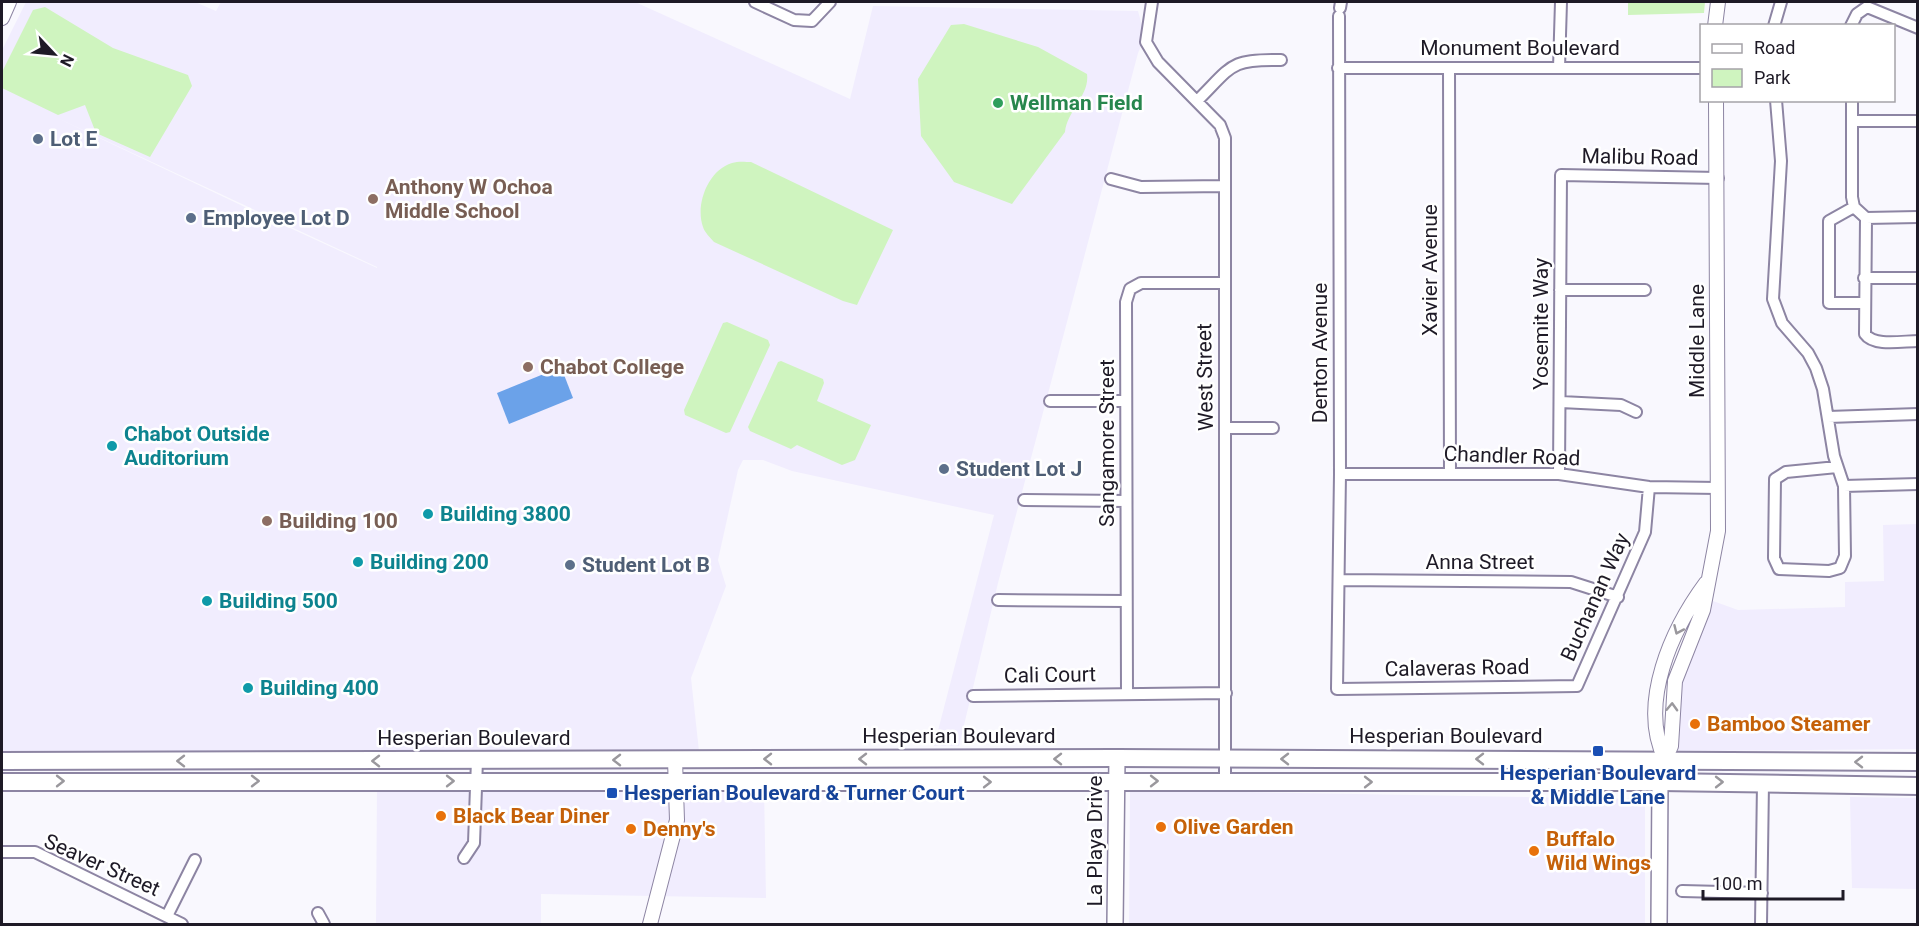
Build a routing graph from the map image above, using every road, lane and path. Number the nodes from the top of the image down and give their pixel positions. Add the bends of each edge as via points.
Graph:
1 (9, 2) edge
2 (755, 2) edge
3 (830, 2) edge
4 (1152, 2) edge
5 (1561, 2) edge
6 (1718, 2) edge
7 (1781, 2) edge
8 (1863, 4) edge
9 (1340, 8) edge
10 (2, 18) edge
11 (1715, 24) edge
12 (1775, 24) edge
13 (1852, 24) edge
14 (1917, 28) edge
15 (1281, 60) dead end
16 (1338, 68) junction
17 (1449, 68) junction
18 (1559, 68) junction
19 (1700, 68) edge
20 (1198, 100) junction
21 (1716, 102) edge
22 (1776, 102) edge
23 (1852, 102) edge
24 (1852, 121) junction
25 (1917, 121) edge
26 (1561, 175) joint
27 (1718, 178) junction
28 (1111, 179) dead end
29 (1224, 186) junction
30 (1854, 207) junction
31 (1866, 218) junction
32 (1917, 218) edge
33 (1864, 278) junction
34 (1917, 278) edge
35 (1224, 283) junction
36 (1560, 290) junction
37 (1646, 290) dead end
38 (1864, 303) junction
39 (1917, 341) edge
40 (1050, 401) dead end
41 (1126, 401) junction
42 (1561, 402) junction
43 (1636, 412) dead end
44 (1917, 414) edge
45 (1828, 417) junction
46 (1225, 428) junction
47 (1273, 428) dead end
48 (1837, 467) junction
49 (1450, 473) junction
50 (1340, 474) junction
51 (1560, 474) junction
52 (1917, 484) edge
53 (1844, 486) junction
54 (1648, 487) junction
55 (1718, 488) junction
56 (1024, 501) dead end
57 (1126, 501) junction
58 (1339, 580) junction
59 (1617, 597) junction
60 (998, 600) dead end
61 (1126, 601) junction
62 (1577, 686) joint
63 (1337, 689) joint
64 (1127, 693) junction
65 (1226, 693) junction
66 (973, 696) dead end
67 (1117, 758) junction
68 (1225, 759) junction
69 (1665, 759) junction
70 (477, 760) junction
71 (675, 760) junction
72 (2, 762) edge
73 (1917, 762) edge
74 (1116, 781) junction
75 (2, 782) edge
76 (476, 782) junction
77 (677, 782) junction
78 (1225, 782) junction
79 (1660, 782) junction
80 (1764, 783) junction
81 (1917, 786) edge
82 (2, 852) edge
83 (464, 858) dead end
84 (195, 860) dead end
85 (1682, 891) dead end
86 (1762, 893) junction
87 (318, 913) dead end
88 (167, 916) junction
89 (182, 924) edge
90 (324, 924) edge
91 (650, 924) edge
92 (1115, 924) edge
93 (1659, 924) edge
94 (1761, 924) edge

1 - 10 street
2 - 3 street via 794,20 812,21
4 - 20 street, West Street via 1146,42 1158,62
5 - 18 street
6 - 11 street
7 - 12 street
8 - 13 street
8 - 14 street
9 - 16 street, Denton Avenue
15 - 20 street via 1249,59 1234,64
16 - 17 street, Monument Boulevard
16 - 50 street, Denton Avenue
17 - 18 street, Monument Boulevard
17 - 49 street, Xavier Avenue
18 - 19 street, Monument Boulevard
20 - 29 street, West Street via 1220,125 1225,138
21 - 27 street, Middle Lane
22 - 45 street via 1781,171 1773,299 1782,323 1816,368
23 - 24 street
24 - 25 street
24 - 30 street
26 - 27 street, Malibu Road
26 - 36 street, Yosemite Way
27 - 55 street, Middle Lane
28 - 29 street via 1141,187
29 - 35 street, West Street
30 - 31 street
30 - 38 street via 1829,221 1829,303
31 - 32 street
31 - 33 street
33 - 34 street
33 - 38 street
35 - 41 street, Sangamore Street via 1141,283 1130,289 1126,302
35 - 46 street, West Street
36 - 37 street
36 - 42 street, Yosemite Way
38 - 39 street via 1868,338 1878,342
40 - 41 street
41 - 57 street, Sangamore Street
42 - 43 street via 1621,405
42 - 51 street, Yosemite Way
44 - 45 street
45 - 48 street
46 - 47 street
46 - 65 street, West Street
48 - 53 street
48 - 53 street via 1786,472 1775,479 1774,563 1779,569 1829,571 1842,565
49 - 50 street, Chandler Road
49 - 51 street, Chandler Road
50 - 58 street, Denton Avenue
51 - 54 street, Chandler Road
52 - 53 street
54 - 55 street, Chandler Road
54 - 59 street, Buchanan Way via 1645,532
55 - 69 street, Middle Lane via 1716,542 1702,610 1675,681 1671,746
56 - 57 street
57 - 61 street, Sangamore Street
58 - 59 street, Anna Street via 1570,582
58 - 63 street, Denton Avenue
59 - 62 street, Buchanan Way
60 - 61 street
61 - 64 street, Sangamore Street
62 - 63 street, Calaveras Road
64 - 65 street, Cali Court
64 - 66 street, Cali Court
65 - 68 street, West Street
67 - 68 main road, Hesperian Boulevard
67 -> 71 main road, Hesperian Boulevard
67 - 74 main road, La Playa Drive
69 -> 68 main road, Hesperian Boulevard
68 - 78 street, West Street
73 -> 69 main road, Hesperian Boulevard
69 - 79 main road
71 -> 70 main road, Hesperian Boulevard
70 -> 72 main road, Hesperian Boulevard
70 - 76 street
71 - 77 street
77 -> 74 main road, Hesperian Boulevard
74 -> 78 main road, Hesperian Boulevard
74 - 92 main road, La Playa Drive
75 -> 76 main road, Hesperian Boulevard
76 - 77 main road, Hesperian Boulevard
76 - 83 street via 474,843
77 - 91 street via 675,827
78 -> 79 main road, Hesperian Boulevard
79 -> 80 main road, Hesperian Boulevard
79 - 93 main road
80 - 81 main road, Hesperian Boulevard
80 - 86 street
82 - 88 street, Seaver Street via 35,852
84 - 88 street
85 - 86 street
86 - 94 street
87 - 90 street
88 - 89 street, Seaver Street

